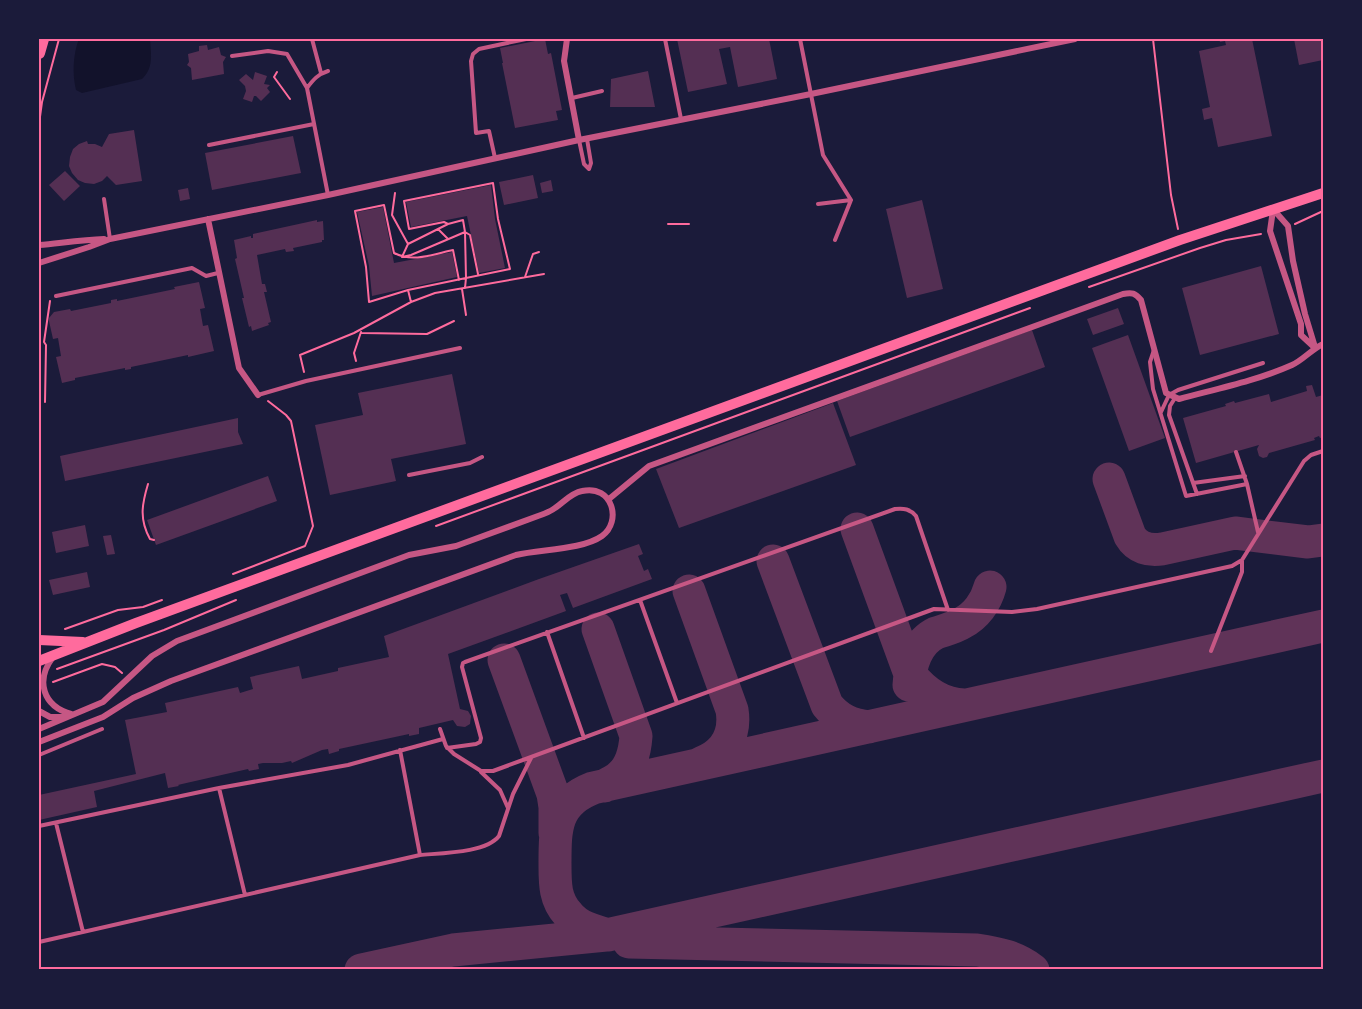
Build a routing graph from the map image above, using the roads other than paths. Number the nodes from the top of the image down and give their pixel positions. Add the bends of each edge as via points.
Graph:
1 (43, 39) edge
2 (312, 39) edge
3 (526, 39) edge
4 (567, 39) edge
5 (665, 39) edge
6 (800, 39) edge
7 (1075, 39) edge
8 (39, 53) edge
9 (232, 56) dead end
10 (328, 71) dead end
11 (321, 73) junction
12 (307, 88) junction
13 (602, 91) dead end
14 (811, 94) junction
15 (572, 98) junction
16 (681, 120) junction
17 (314, 124) junction
18 (583, 140) junction
19 (209, 144) dead end
20 (495, 159) junction
21 (1323, 193) edge
22 (328, 195) junction
23 (104, 199) dead end
24 (851, 200) junction
25 (818, 204) dead end
26 (1273, 209) junction
27 (208, 219) junction
28 (110, 239) junction
29 (835, 240) dead end
30 (39, 245) edge
31 (39, 262) edge
32 (219, 273) junction
33 (56, 296) road end
34 (1323, 344) edge
35 (460, 348) dead end
36 (1315, 348) junction
37 (1154, 349) junction
38 (1263, 363) dead end
39 (258, 395) joint
40 (1172, 396) junction
41 (1161, 412) junction
42 (1323, 451) edge
43 (1236, 452) dead end
44 (482, 457) dead end
45 (409, 475) dead end
46 (1245, 476) junction
47 (1193, 483) junction
48 (1247, 484) junction
49 (1197, 494) junction
50 (609, 499) junction
51 (1258, 532) junction
52 (1242, 560) junction
53 (640, 600) junction
54 (948, 610) junction
55 (547, 632) junction
56 (39, 640) edge
57 (87, 642) junction
58 (1210, 651) dead end
59 (56, 654) junction
60 (39, 661) edge
61 (677, 703) junction
62 (39, 711) edge
63 (72, 715) junction
64 (39, 729) edge
65 (102, 729) dead end
66 (440, 729) dead end
67 (584, 738) junction
68 (443, 739) junction
69 (39, 741) edge
70 (447, 748) junction
71 (400, 750) junction
72 (39, 755) edge
73 (532, 758) junction
74 (481, 771) junction
75 (219, 788) junction
76 (508, 808) junction
77 (56, 823) junction
78 (39, 826) edge
79 (420, 855) junction
80 (245, 895) junction
81 (83, 932) junction
82 (39, 942) edge

1 - 8 highway
2 - 11 lane
3 - 20 lane via 479,49 471,61 476,133 489,130
4 - 15 street via 564,61
5 - 16 lane
6 - 14 lane
7 - 14 street
9 - 12 lane via 268,51 287,54
10 - 11 lane
11 - 12 lane
12 - 17 lane
13 - 15 lane
14 - 16 street
14 - 24 lane via 823,155
15 - 18 street
16 - 18 street
17 - 19 lane
17 - 22 lane
18 - 18 lane via 584,164 588,169 591,164
18 - 20 street
20 - 22 street
21 - 26 main road
22 - 27 street
23 - 28 lane
24 - 25 lane
24 - 29 lane
26 - 36 street via 1288,226
26 - 36 street via 1270,231 1301,324 1301,335
26 - 57 main road
27 - 28 street
27 - 32 street
28 - 30 street
28 - 31 street
32 - 33 lane via 206,276 192,268
32 - 39 street via 238,368
34 - 36 street
35 - 39 lane
36 - 40 street via 1295,364 1268,374 1179,399
37 - 40 street via 1166,393
37 - 41 lane via 1150,362
37 - 50 street via 1141,300 1131,292 1123,294 649,466
38 - 40 lane via 1178,390
40 - 41 lane
40 - 47 lane via 1169,415
41 - 49 lane via 1186,496
42 - 51 lane via 1304,461
43 - 46 lane
44 - 45 lane via 471,463
46 - 47 lane
46 - 48 lane
47 - 49 lane
48 - 49 lane
48 - 51 lane
50 - 63 street via 596,490 580,491 538,516 456,546 409,555 177,641 152,656 103,702
50 - 69 street via 609,527 595,540 516,555 171,681 103,717
51 - 52 lane
52 - 54 lane via 1232,566 1037,609
52 - 58 lane via 1242,572
53 - 54 lane via 901,508 916,516
53 - 55 lane
53 - 61 lane
54 - 61 lane via 934,609
55 - 67 lane
55 - 70 lane via 463,663 481,738 476,744
56 - 57 main road
57 - 59 main road
59 - 60 main road
59 - 63 street via 47,667 45,694 51,704
61 - 67 lane
62 - 63 street via 50,717
63 - 64 street
65 - 72 lane
66 - 68 lane
67 - 73 lane
68 - 70 lane
68 - 71 lane
70 - 74 lane
71 - 75 lane via 348,765
71 - 79 lane
73 - 74 lane
73 - 76 lane
74 - 76 lane via 500,790
75 - 77 lane
75 - 80 lane
76 - 79 lane via 495,841 466,850
77 - 78 lane
77 - 81 lane
79 - 80 lane
80 - 81 lane
81 - 82 lane

